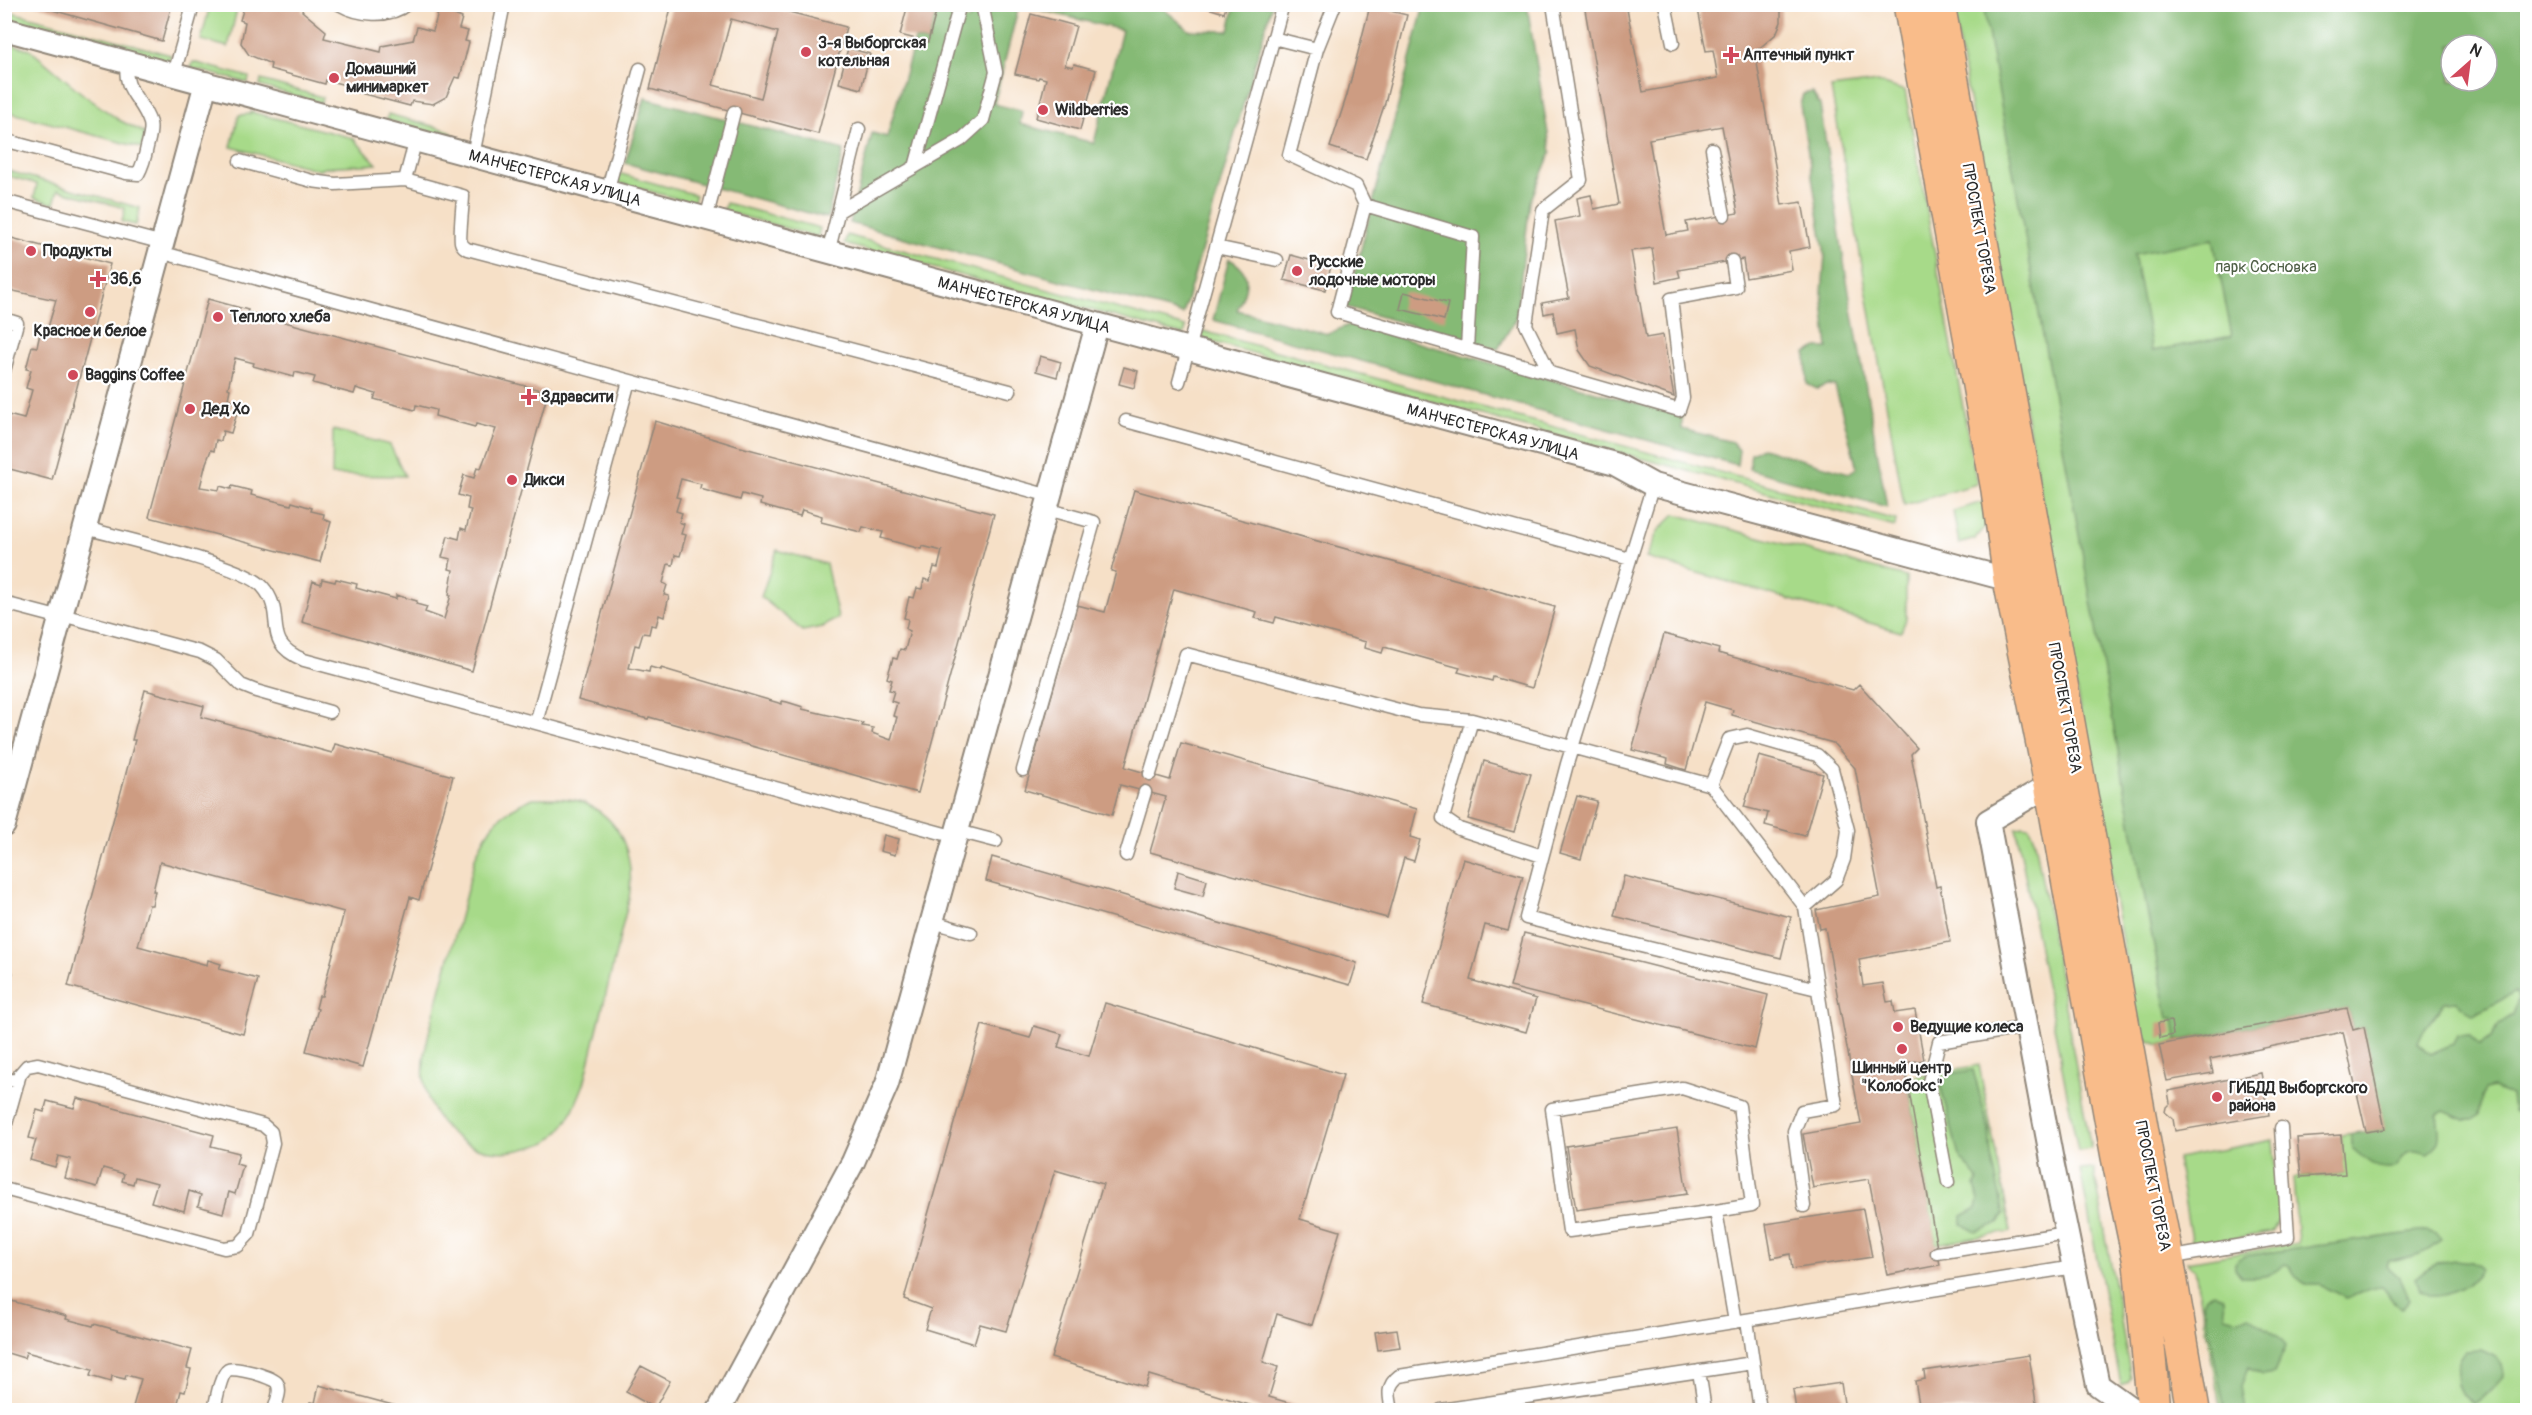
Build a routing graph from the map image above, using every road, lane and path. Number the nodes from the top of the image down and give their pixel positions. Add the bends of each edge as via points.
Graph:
1 (189, 4) edge
2 (339, 4) edge
3 (407, 4) edge
4 (960, 4) edge
5 (982, 4) edge
6 (1283, 4) edge
7 (1335, 4) edge
8 (1553, 4) edge
9 (1665, 4) edge
10 (1910, 4) edge
11 (1938, 4) edge
12 (500, 6) edge
13 (4, 29) edge
14 (1273, 39) junction
15 (1673, 43) dead end
16 (1317, 49) junction
17 (128, 62) junction
18 (640, 69) dead end
19 (174, 75) junction
20 (206, 83) junction
21 (734, 112) dead end
22 (859, 129) dead end
23 (416, 139) junction
24 (4, 140) edge
25 (1712, 149) dead end
26 (473, 155) junction
27 (240, 161) dead end
28 (915, 167) junction
29 (405, 180) junction
30 (607, 192) junction
31 (4, 201) edge
32 (1365, 205) junction
33 (839, 211) junction
34 (1724, 215) dead end
35 (706, 219) junction
36 (1216, 247) junction
37 (161, 248) junction
38 (828, 253) junction
39 (1277, 260) dead end
40 (1732, 261) dead end
41 (4, 319) edge
42 (1096, 325) junction
43 (1467, 349) junction
44 (1187, 350) junction
45 (4, 371) edge
46 (1550, 372) junction
47 (629, 381) junction
48 (1179, 382) dead end
49 (1010, 391) dead end
50 (1126, 421) dead end
51 (1653, 485) junction
52 (1048, 502) junction
53 (85, 528) junction
54 (1630, 559) junction
55 (2025, 577) junction
56 (4, 603) edge
57 (61, 616) junction
58 (330, 712) dead end
59 (1473, 720) junction
60 (536, 723) junction
61 (1572, 747) junction
62 (1023, 770) dead end
63 (1150, 774) dead end
64 (2051, 784) junction
65 (1711, 785) junction
66 (1145, 792) dead end
67 (4, 825) edge
68 (957, 834) junction
69 (996, 841) dead end
70 (1126, 855) dead end
71 (1542, 856) junction
72 (1805, 907) junction
73 (933, 922) junction
74 (971, 933) dead end
75 (1817, 989) junction
76 (2027, 1027) junction
77 (4, 1078) edge
78 (18, 1082) junction
79 (2281, 1128) dead end
80 (4, 1131) edge
81 (1948, 1182) dead end
82 (4, 1189) edge
83 (1804, 1206) dead end
84 (1716, 1211) junction
85 (2067, 1233) junction
86 (1937, 1253) dead end
87 (2154, 1261) junction
88 (2074, 1267) junction
89 (1741, 1321) junction
90 (1753, 1363) junction
91 (1699, 1371) junction
92 (214, 1410) edge
93 (274, 1410) edge
94 (719, 1410) edge
95 (1392, 1410) edge
96 (1441, 1410) edge
97 (1705, 1410) edge
98 (1760, 1410) edge
99 (2133, 1410) edge
100 (2154, 1410) edge
101 (2193, 1410) edge

1 - 19 lane via 191,13
2 - 3 lane via 371,14 400,10
4 - 28 lane
5 - 28 lane via 996,72 983,120 961,140
6 - 14 lane
7 - 16 lane
8 - 46 lane via 1581,180 1544,210 1526,325
9 - 15 lane
10 - 55 main road, ПРОСПЕКТ ТОРЕЗА via 1998,490
11 - 55 main road, ПРОСПЕКТ ТОРЕЗА
12 - 26 lane
13 - 17 street, МАНЧЕСТЕРСКАЯ УЛИЦА
14 - 16 lane
14 - 36 lane
16 - 32 lane via 1289,155 1356,186
17 - 19 street, МАНЧЕСТЕРСКАЯ УЛИЦА
17 - 24 lane via 128,85 150,123 143,166 138,174
18 - 30 lane
19 - 20 street, МАНЧЕСТЕРСКАЯ УЛИЦА
20 - 23 street, МАНЧЕСТЕРСКАЯ УЛИЦА
20 - 37 street
21 - 35 lane
22 - 33 lane
23 - 26 street, МАНЧЕСТЕРСКАЯ УЛИЦА
23 - 29 lane
25 - 34 lane
26 - 30 street, МАНЧЕСТЕРСКАЯ УЛИЦА
27 - 29 lane via 335,184
28 - 33 lane
29 - 49 lane via 463,196 460,237 467,249
30 - 35 street, МАНЧЕСТЕРСКАЯ УЛИЦА
31 - 37 lane
32 - 43 lane via 1473,237
32 - 43 lane via 1337,312
33 - 38 lane
35 - 38 street, МАНЧЕСТЕРСКАЯ УЛИЦА
36 - 39 lane
36 - 44 lane
37 - 47 lane
37 - 53 street
38 - 42 street, МАНЧЕСТЕРСКАЯ УЛИЦА
40 - 46 lane via 1736,286 1671,299 1683,398 1679,410
41 - 45 lane via 17,323
42 - 44 street, МАНЧЕСТЕРСКАЯ УЛИЦА
42 - 52 street
43 - 46 lane
44 - 48 lane
44 - 51 street, МАНЧЕСТЕРСКАЯ УЛИЦА via 1615,464
47 - 52 lane
47 - 60 lane
50 - 54 lane
51 - 54 lane
51 - 55 street, МАНЧЕСТЕРСКАЯ УЛИЦА
52 - 62 lane via 1094,522
52 - 68 street
53 - 57 street
53 - 60 lane via 199,559 254,579 274,604 275,634 292,654
54 - 61 lane
55 - 64 main road, ПРОСПЕКТ ТОРЕЗА
55 - 87 main road, ПРОСПЕКТ ТОРЕЗА via 2145,1154
56 - 57 lane
57 - 58 lane via 200,652 216,660 241,685
57 - 67 street
59 - 61 lane
59 - 63 lane via 1418,715 1186,654
59 - 71 lane via 1443,818 1459,829
60 - 68 lane
61 - 65 lane
61 - 71 lane
64 - 76 street via 1988,821
64 - 87 main road, ПРОСПЕКТ ТОРЕЗА via 2118,1157
65 - 72 lane
65 - 72 lane via 1729,739 1747,735 1817,755 1832,769 1848,830 1844,859 1836,880
66 - 70 lane
68 - 69 lane
68 - 73 street
71 - 75 lane via 1526,918
72 - 75 lane
73 - 74 lane
73 - 94 street via 898,1048 870,1126
75 - 83 lane via 1836,1105 1802,1111 1794,1131
76 - 81 lane via 1939,1042 1929,1082
76 - 85 street
77 - 78 lane
78 - 80 lane
78 - 82 lane via 27,1066 38,1064 263,1125 271,1132 273,1143 249,1234 238,1246 224,1248
79 - 87 lane via 2288,1237
84 - 84 lane via 1569,1231 1552,1109 1682,1088 1739,1106 1752,1206
84 - 89 lane
85 - 86 lane
85 - 88 street
87 - 100 main road, ПРОСПЕКТ ТОРЕЗА
87 - 101 main road, ПРОСПЕКТ ТОРЕЗА
88 - 89 lane
88 - 99 street via 2098,1385
89 - 90 lane
89 - 95 lane via 1399,1376 1389,1391
90 - 91 lane
90 - 98 lane
91 - 96 lane
91 - 97 lane
92 - 93 lane via 223,1376 236,1369 278,1384

